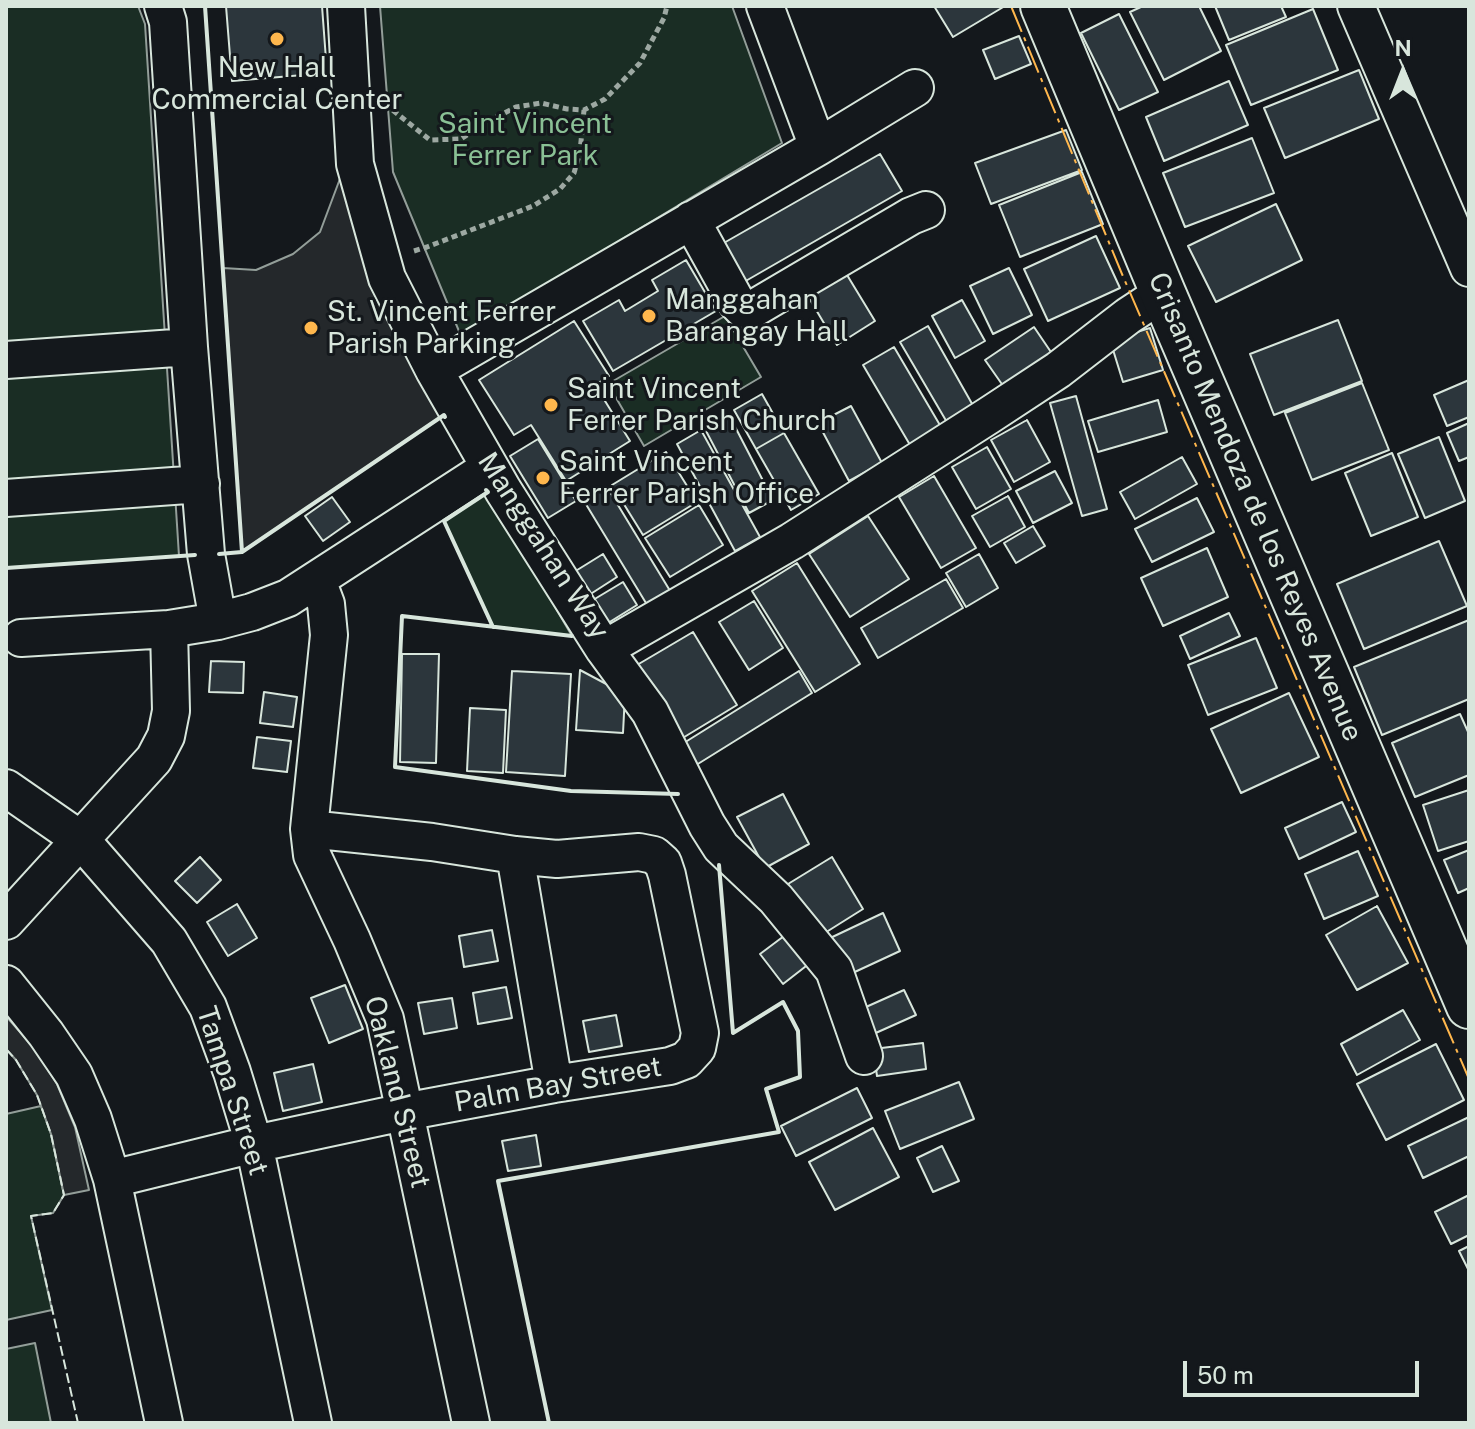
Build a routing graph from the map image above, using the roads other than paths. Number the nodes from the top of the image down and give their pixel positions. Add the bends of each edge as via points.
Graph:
1 (163, 6) edge
2 (346, 6) edge
3 (765, 6) edge
4 (1043, 6) edge
5 (1356, 6) edge
6 (915, 88) dead end
7 (818, 147) junction
8 (926, 210) dead end
9 (691, 220) junction
10 (1469, 268) edge
11 (1163, 293) junction
12 (189, 347) junction
13 (6, 360) edge
14 (434, 370) junction
15 (478, 475) dead end
16 (201, 484) junction
17 (6, 498) edge
18 (317, 580) junction
19 (218, 621) junction
20 (169, 629) junction
21 (21, 638) dead end
22 (604, 649) junction
23 (6, 788) edge
24 (309, 829) junction
25 (81, 840) junction
26 (515, 855) junction
27 (6, 921) edge
28 (6, 984) edge
29 (1469, 1006) edge
30 (864, 1056) dead end
31 (554, 1084) junction
32 (404, 1112) junction
33 (254, 1144) junction
34 (112, 1179) junction
35 (164, 1423) edge
36 (313, 1423) edge
37 (471, 1423) edge

1 - 12 street
2 - 14 street, Manggahan Way via 355,164 387,278
3 - 7 street
4 - 11 main road, Crisanto Mendoza de los Reyes Avenue
5 - 10 street
6 - 7 street
7 - 9 street
8 - 9 street via 753,309 737,303
9 - 14 street
11 - 22 street, Manggahan Way via 975,425 792,541
11 - 29 main road, Crisanto Mendoza de los Reyes Avenue
12 - 13 street
12 - 16 street
14 - 22 street, Manggahan Way
15 - 18 street
16 - 17 street
16 - 19 street
18 - 19 street via 288,598
18 - 24 street, Oakland Street via 329,635
19 - 20 street
20 - 21 street
20 - 25 street via 171,711 166,736 154,759
22 - 30 street via 650,712 721,847 776,899 834,970
23 - 25 street, Tampa Street
24 - 26 street, Palm Bay Street
24 - 32 street, Oakland Street via 312,855 385,1019
25 - 27 street
25 - 33 street, Tampa Street via 169,941 208,1007
26 - 31 street
26 - 31 street, Palm Bay Street via 557,859 639,852 663,863 700,1033 697,1048 670,1066
28 - 34 street via 74,1075
31 - 32 street, Palm Bay Street
32 - 33 street, Palm Bay Street
32 - 37 street, Oakland Street
33 - 34 street, Palm Bay Street
33 - 36 street, Tampa Street
34 - 35 street

